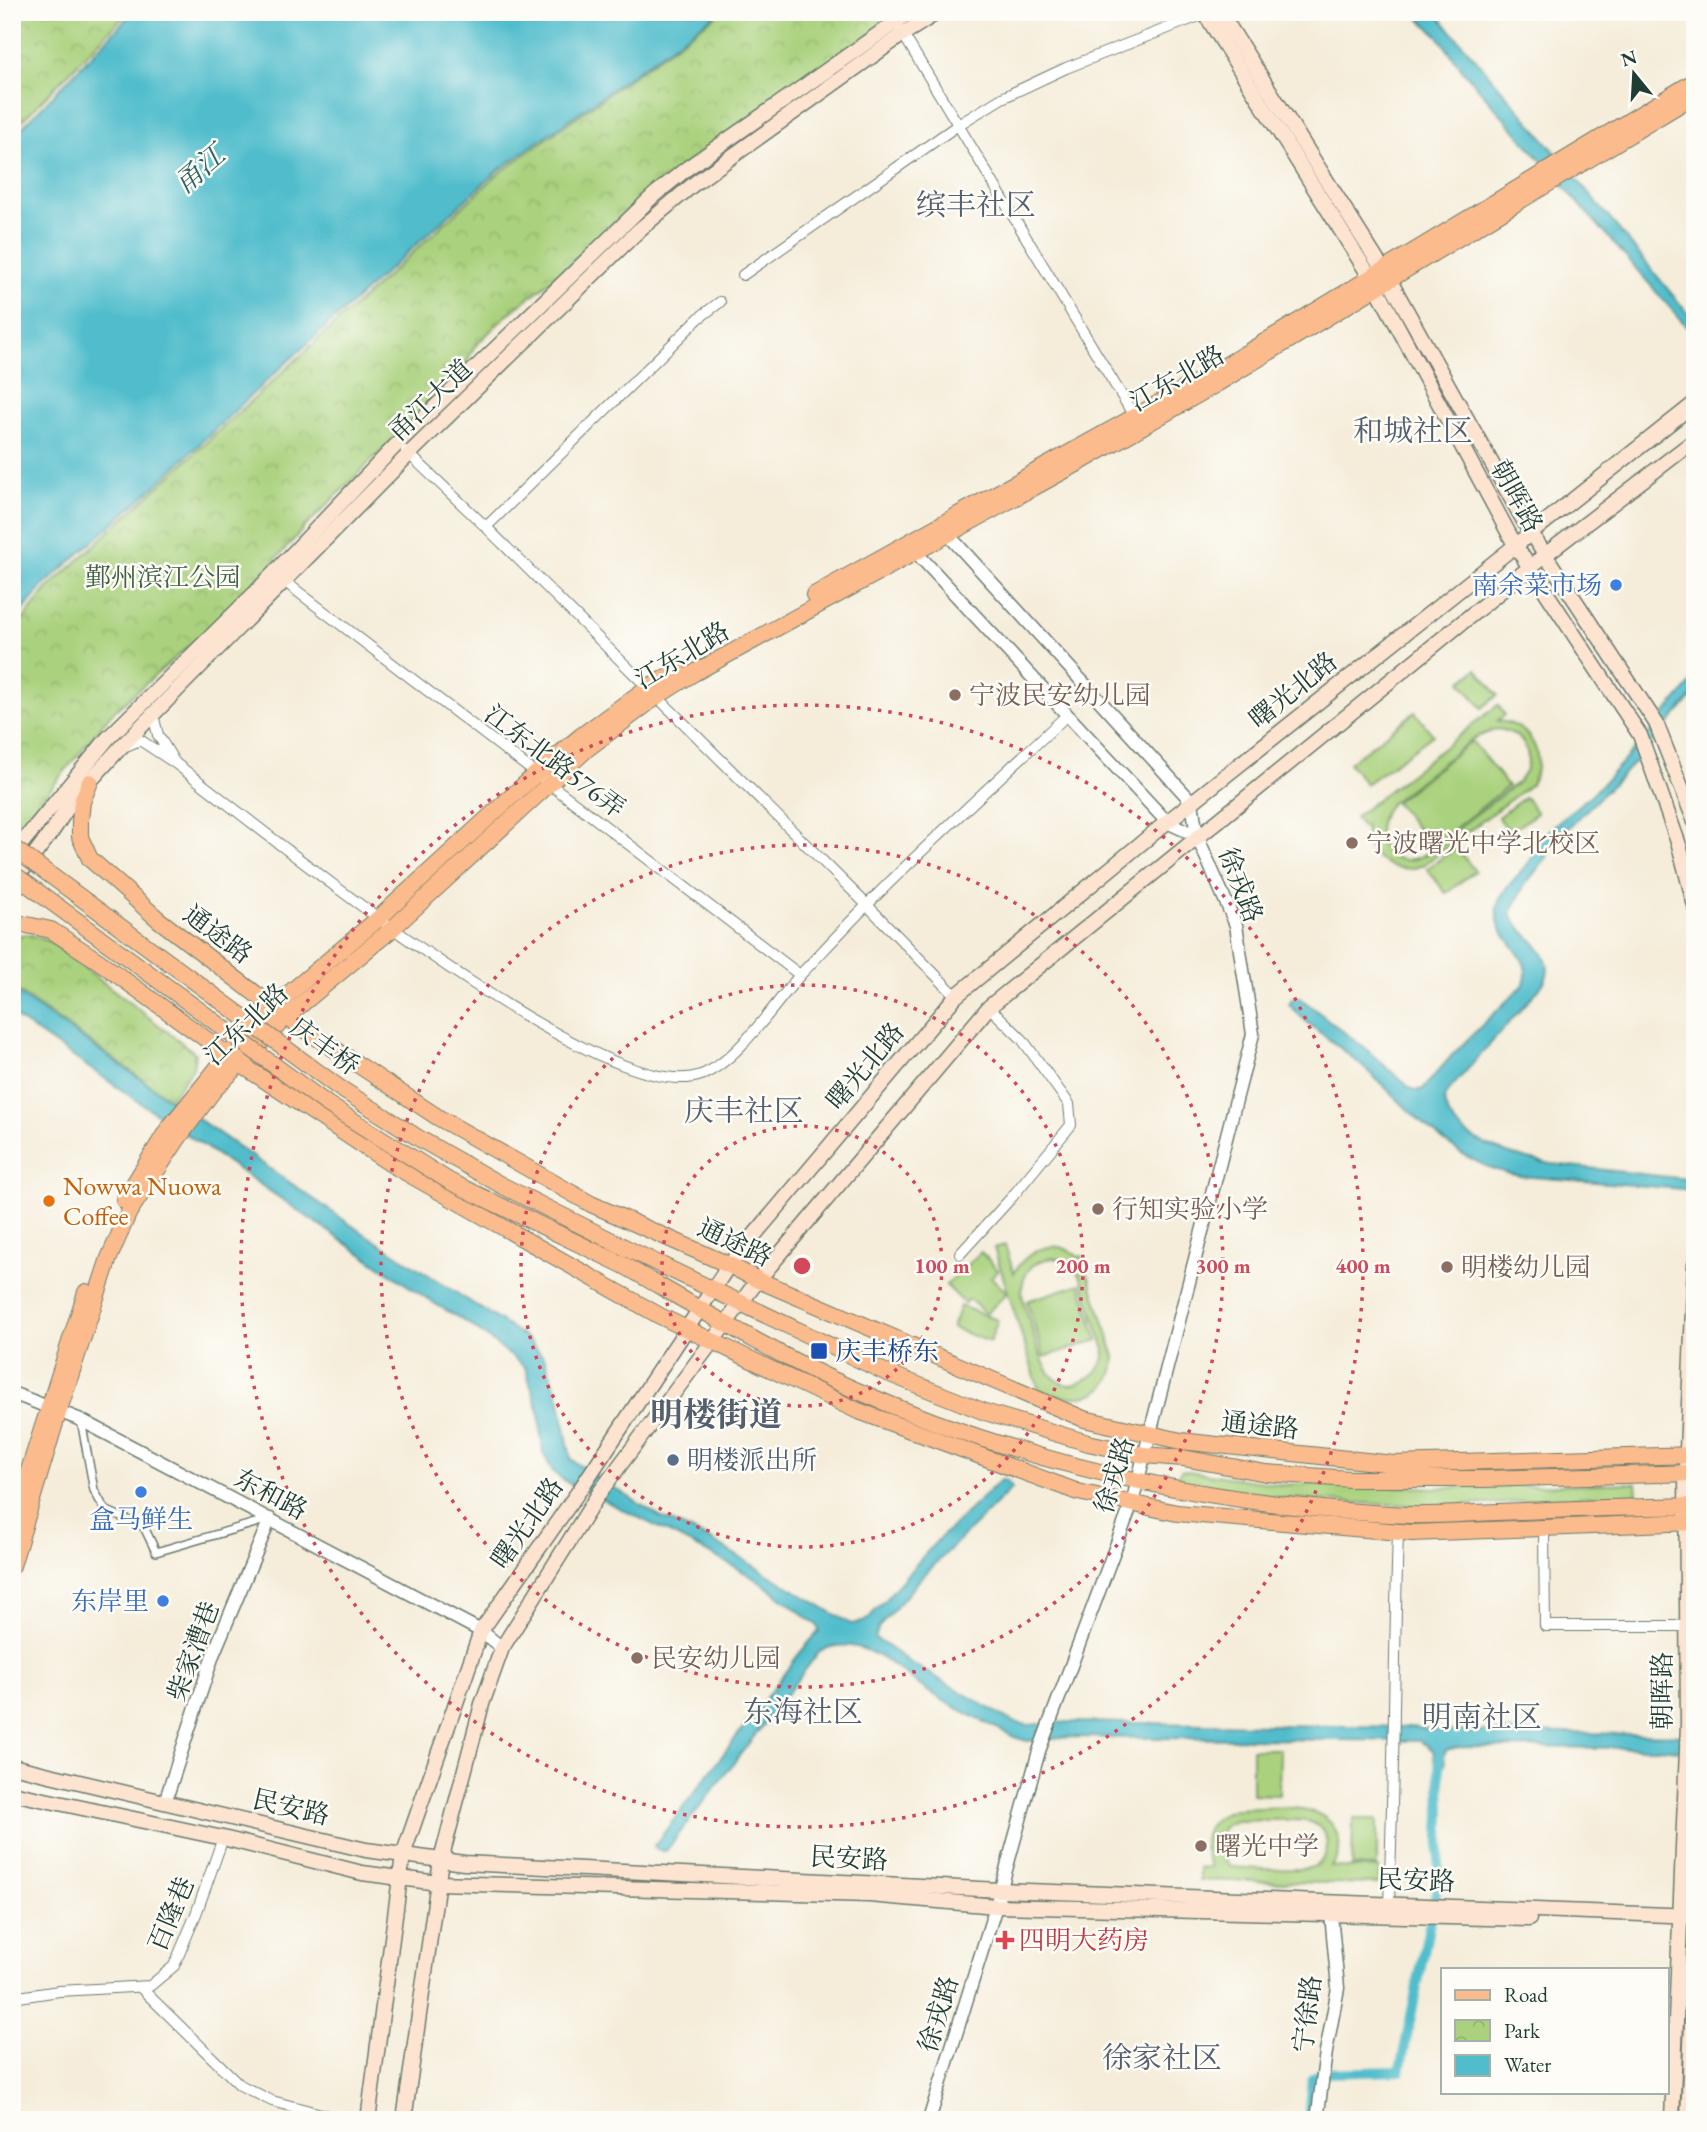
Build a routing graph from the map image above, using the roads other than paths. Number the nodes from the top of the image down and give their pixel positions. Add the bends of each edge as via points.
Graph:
1 (910, 12) edge
2 (938, 12) edge
3 (1210, 13) edge
4 (899, 28) junction
5 (1695, 81) edge
6 (1695, 95) edge
7 (958, 125) junction
8 (1582, 156) junction
9 (743, 275) dead end
10 (1380, 279) junction
11 (720, 302) dead end
12 (1695, 402) edge
13 (1138, 422) junction
14 (1695, 440) edge
15 (399, 442) junction
16 (409, 454) junction
17 (486, 527) junction
18 (943, 529) junction
19 (1530, 533) junction
20 (1515, 545) junction
21 (911, 548) junction
22 (1545, 555) junction
23 (1530, 568) junction
24 (284, 581) junction
25 (652, 692) junction
26 (153, 715) junction
27 (1067, 715) junction
28 (120, 749) junction
29 (175, 762) junction
30 (543, 778) junction
31 (90, 782) junction
32 (1192, 802) junction
33 (1167, 822) junction
34 (1695, 822) edge
35 (1198, 835) junction
36 (12, 847) edge
37 (12, 855) edge
38 (12, 873) edge
39 (12, 884) edge
40 (867, 905) junction
41 (1695, 906) edge
42 (378, 919) junction
43 (12, 925) edge
44 (392, 929) junction
45 (800, 975) junction
46 (956, 996) junction
47 (989, 1007) junction
48 (280, 1012) junction
49 (234, 1059) junction
50 (960, 1254) dead end
51 (628, 1259) junction
52 (1695, 1263) edge
53 (729, 1265) junction
54 (758, 1280) junction
55 (713, 1290) junction
56 (741, 1303) junction
57 (701, 1309) junction
58 (726, 1324) junction
59 (688, 1329) junction
60 (713, 1343) junction
61 (12, 1393) edge
62 (53, 1408) junction
63 (82, 1420) junction
64 (1151, 1434) junction
65 (1144, 1455) junction
66 (1691, 1455) edge
67 (1690, 1473) edge
68 (1139, 1479) junction
69 (1132, 1503) junction
70 (1690, 1514) edge
71 (270, 1519) junction
72 (12, 1523) edge
73 (1545, 1528) junction
74 (1398, 1532) junction
75 (12, 1566) edge
76 (1686, 1626) junction
77 (481, 1631) junction
78 (502, 1648) junction
79 (1691, 1709) edge
80 (12, 1766) edge
81 (12, 1793) edge
82 (165, 1802) junction
83 (223, 1838) junction
84 (403, 1855) junction
85 (441, 1860) junction
86 (401, 1879) junction
87 (438, 1883) junction
88 (1000, 1890) junction
89 (1389, 1904) junction
90 (996, 1906) junction
91 (1412, 1910) junction
92 (1331, 1914) junction
93 (1688, 1919) edge
94 (1695, 1948) edge
95 (140, 1987) junction
96 (12, 1998) edge
97 (1690, 2111) edge
98 (1672, 2113) edge
99 (344, 2120) edge
100 (368, 2120) edge
101 (404, 2120) edge
102 (929, 2120) edge
103 (1317, 2120) edge

1 - 4 main road, 甬江大道
2 - 4 main road, 甬江大道
3 - 7 street via 1034,82
3 - 10 main road, 朝晖路
4 - 7 street
4 - 15 main road, 甬江大道 via 686,169 653,196
4 - 16 main road, 甬江大道 via 655,217
5 - 8 main road, 江东北路
6 - 8 main road, 江东北路
7 - 9 street
7 - 13 street
8 - 10 main road, 江东北路 via 1543,173
8 - 10 main road, 江东北路 via 1558,179
10 - 13 main road, 江东北路
10 - 19 main road, 朝晖路
10 - 20 main road, 朝晖路
11 - 17 street
12 - 19 main road, 曙光北路
13 - 18 main road, 江东北路
14 - 22 main road, 曙光北路
15 - 16 street
15 - 37 main road, 甬江大道 via 108,738
16 - 17 street
16 - 24 main road, 甬江大道
17 - 25 street
18 - 21 main road, 江东北路
18 - 32 street
19 - 20 main road, 曙光北路
19 - 22 main road, 朝晖路
20 - 23 main road, 朝晖路
20 - 32 main road, 曙光北路
21 - 25 main road, 江东北路
21 - 27 street, 徐戎路
22 - 23 main road, 曙光北路
22 - 34 main road, 朝晖路 via 1659,729
23 - 35 main road, 曙光北路
23 - 41 main road, 朝晖路 via 1640,735
24 - 26 main road, 甬江大道
24 - 30 street, 江东北路576弄
25 - 30 main road, 江东北路 via 588,748
25 - 40 street
26 - 28 main road, 甬江大道
26 - 29 street via 158,734
27 - 33 street, 徐戎路
27 - 40 street
28 - 29 street via 140,740
28 - 31 main road, 甬江大道
29 - 42 street
30 - 42 main road, 江东北路
30 - 44 main road, 江东北路
30 - 45 street, 江东北路576弄
31 - 39 main road, 甬江大道
31 - 48 main road, 通途路 via 82,802 80,836 90,859 159,920
32 - 33 main road, 曙光北路
32 - 35 street, 徐戎路
33 - 35 street, 徐戎路
33 - 46 main road, 曙光北路
35 - 47 main road, 曙光北路
35 - 64 street, 徐戎路 via 1236,925 1253,1034
36 - 51 main road, 庆丰桥, bridge via 338,1087
38 - 51 main road, 庆丰桥, bridge via 327,1104 449,1181
40 - 45 street
40 - 46 street
42 - 44 street
42 - 48 main road, 江东北路
43 - 49 main road via 51,930
44 - 45 street via 544,1027 628,1069 663,1078 698,1077 732,1055
44 - 48 main road, 江东北路
46 - 53 main road, 曙光北路
47 - 50 street via 1022,1039 1069,1104 1071,1125
47 - 54 main road, 曙光北路
48 - 49 main road, 江东北路
48 - 53 main road, 通途路 via 439,1118 591,1204
49 - 59 main road via 391,1164
49 - 62 main road, 江东北路 via 172,1134 119,1209 78,1312
51 - 55 main road, 通途路
51 - 57 main road
52 - 66 main road, 朝晖路
53 - 54 main road, 通途路
53 - 55 main road, 曙光北路
54 - 56 main road, 曙光北路
54 - 64 main road, 通途路 via 1084,1419
55 - 56 main road, 通途路
55 - 57 main road, 曙光北路
56 - 58 main road, 曙光北路
56 - 65 main road, 通途路 via 885,1372 985,1412
57 - 58 main road
57 - 59 main road, 曙光北路
58 - 60 main road, 曙光北路
58 - 68 main road via 851,1388 939,1424 1025,1453
59 - 60 main road
59 - 77 main road, 曙光北路
60 - 69 main road via 856,1410 1078,1492
60 - 78 main road, 曙光北路 via 600,1492
61 - 62 street, 东和路
62 - 63 street, 东和路
62 - 72 main road, 江东北路
62 - 75 main road, 江东北路
63 - 71 street, 东和路
63 - 71 street via 94,1490 105,1510 144,1527 156,1552
64 - 65 street, 徐戎路
64 - 66 main road, 通途路 via 1394,1464
65 - 67 main road, 通途路 via 1266,1473 1350,1479
65 - 68 street, 徐戎路
66 - 67 main road, 朝晖路
67 - 70 main road, 朝晖路
68 - 69 street, 徐戎路
68 - 70 main road via 1174,1490 1290,1507 1411,1515
69 - 74 main road via 1177,1513
69 - 88 street, 徐戎路 via 1039,1751
70 - 73 main road
70 - 76 main road, 朝晖路
71 - 77 street, 东和路
71 - 82 street, 柴家漕巷 via 213,1655
73 - 74 main road
73 - 76 street via 1545,1626
74 - 89 street
76 - 79 main road, 朝晖路
77 - 78 street, 东和路
77 - 84 main road, 曙光北路
78 - 85 main road, 曙光北路 via 482,1704
79 - 93 main road, 朝晖路 via 1685,1763
80 - 82 main road, 民安路
81 - 83 main road, 民安路
82 - 84 main road, 民安路
83 - 86 main road, 民安路
83 - 95 street, 百隆巷 via 174,1966 150,1986
84 - 85 main road, 民安路
84 - 86 main road, 曙光北路
85 - 87 main road, 曙光北路
85 - 88 main road, 民安路
86 - 87 main road, 民安路
86 - 100 main road, 曙光北路
87 - 90 main road, 民安路 via 869,1895
87 - 101 main road, 曙光北路
88 - 89 main road, 民安路
88 - 90 street, 徐戎路
89 - 91 main road, 民安路
90 - 92 main road, 民安路
90 - 102 street, 徐戎路
91 - 92 main road, 民安路
91 - 93 main road, 民安路
92 - 103 street, 宁徐路 via 1338,1987
93 - 98 main road, 朝晖路
94 - 97 main road
95 - 96 street, 百隆巷
95 - 99 street via 240,2085 272,2101
97 - 98 street

